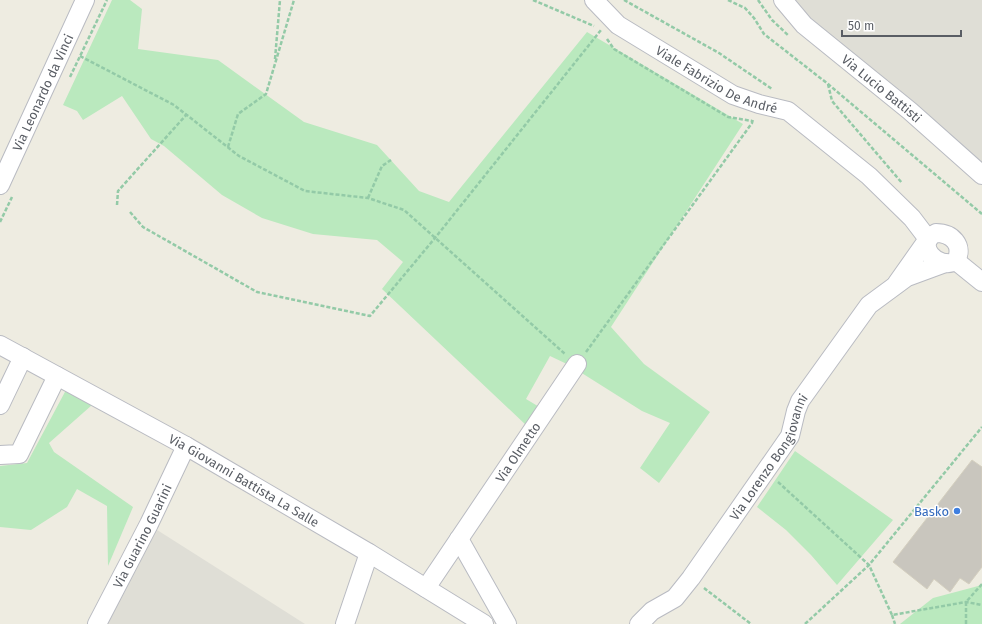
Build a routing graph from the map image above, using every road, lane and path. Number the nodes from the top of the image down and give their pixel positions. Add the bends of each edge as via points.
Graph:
1 (85, 0) edge
2 (280, 0) edge
3 (294, 0) edge
4 (533, 0) edge
5 (594, 0) edge
6 (728, 0) edge
7 (783, 0) edge
8 (606, 24) junction
9 (80, 56) dead end
10 (274, 66) junction
11 (828, 84) junction
12 (760, 104) junction
13 (187, 114) junction
14 (752, 121) junction
15 (228, 147) junction
16 (391, 160) dead end
17 (982, 175) edge
18 (902, 183) dead end
19 (0, 185) edge
20 (368, 198) junction
21 (116, 205) dead end
22 (130, 212) dead end
23 (982, 214) edge
24 (435, 238) junction
25 (928, 239) junction
26 (951, 262) junction
27 (982, 282) edge
28 (894, 287) junction
29 (0, 345) edge
30 (23, 357) junction
31 (577, 364) junction
32 (57, 376) junction
33 (0, 405) edge
34 (982, 427) edge
35 (186, 446) junction
36 (0, 455) edge
37 (766, 470) junction
38 (459, 540) junction
39 (369, 554) junction
40 (869, 565) junction
41 (691, 578) junction
42 (982, 584) edge
43 (426, 588) junction
44 (966, 602) junction
45 (982, 605) edge
46 (892, 615) junction
47 (97, 624) edge
48 (346, 624) edge
49 (484, 624) edge
50 (508, 624) edge
51 (638, 624) edge
52 (751, 624) edge
53 (805, 624) edge
54 (895, 624) edge
55 (966, 624) edge

1 - 19 street, Via Leonardo da Vinci
2 - 10 path
3 - 10 path
4 - 8 path via 592,24
5 - 8 street, Viale Fabrizio De André
6 - 11 path via 745,8 764,34
7 - 17 street, Via Lucio Battisti via 804,25 910,111
8 - 12 street, Viale Fabrizio De André via 618,25 733,95
8 - 14 path via 614,49 728,117
8 - 24 path
9 - 13 path
10 - 15 path via 266,94 238,114
11 - 18 path via 832,101
11 - 23 path
12 - 14 path
12 - 25 street, Viale Fabrizio De André via 788,111 869,176 912,218
13 - 15 path
13 - 21 path via 118,191
14 - 31 path
15 - 20 path via 239,156 305,191
16 - 20 path via 382,166
20 - 24 path via 404,210
22 - 24 path via 143,227 257,292 370,316
24 - 31 path
25 - 26 street, Viale Fabrizio De André via 926,246 930,254 935,259
25 - 26 street via 930,235 944,233 954,239 959,256
25 - 28 street, Via Lorenzo Bongiovanni
26 - 27 street, Viale Fabrizio De André
26 - 28 street, Via Lorenzo Bongiovanni via 907,277
28 - 37 street, Via Lorenzo Bongiovanni via 870,305 800,401 790,436
29 - 30 street, Via Giovanni Battista La Salle
30 - 32 street, Via Giovanni Battista La Salle
30 - 33 street
31 - 38 street, Via Olmetto
32 - 35 street, Via Giovanni Battista La Salle
32 - 36 street via 20,454
34 - 40 path
35 - 39 street, Via Giovanni Battista La Salle
35 - 47 street, Via Guarino Guarini via 150,524
37 - 40 path
37 - 41 street, Via Lorenzo Bongiovanni
38 - 43 street, Via Olmetto
38 - 50 street
39 - 43 street, Via Giovanni Battista La Salle
39 - 48 street
40 - 46 path
40 - 53 path
41 - 51 street, Via Lorenzo Bongiovanni via 676,598 652,611
41 - 52 path
42 - 44 path
43 - 49 street, Via Giovanni Battista La Salle
44 - 45 path
44 - 46 path
44 - 55 path
46 - 54 path

